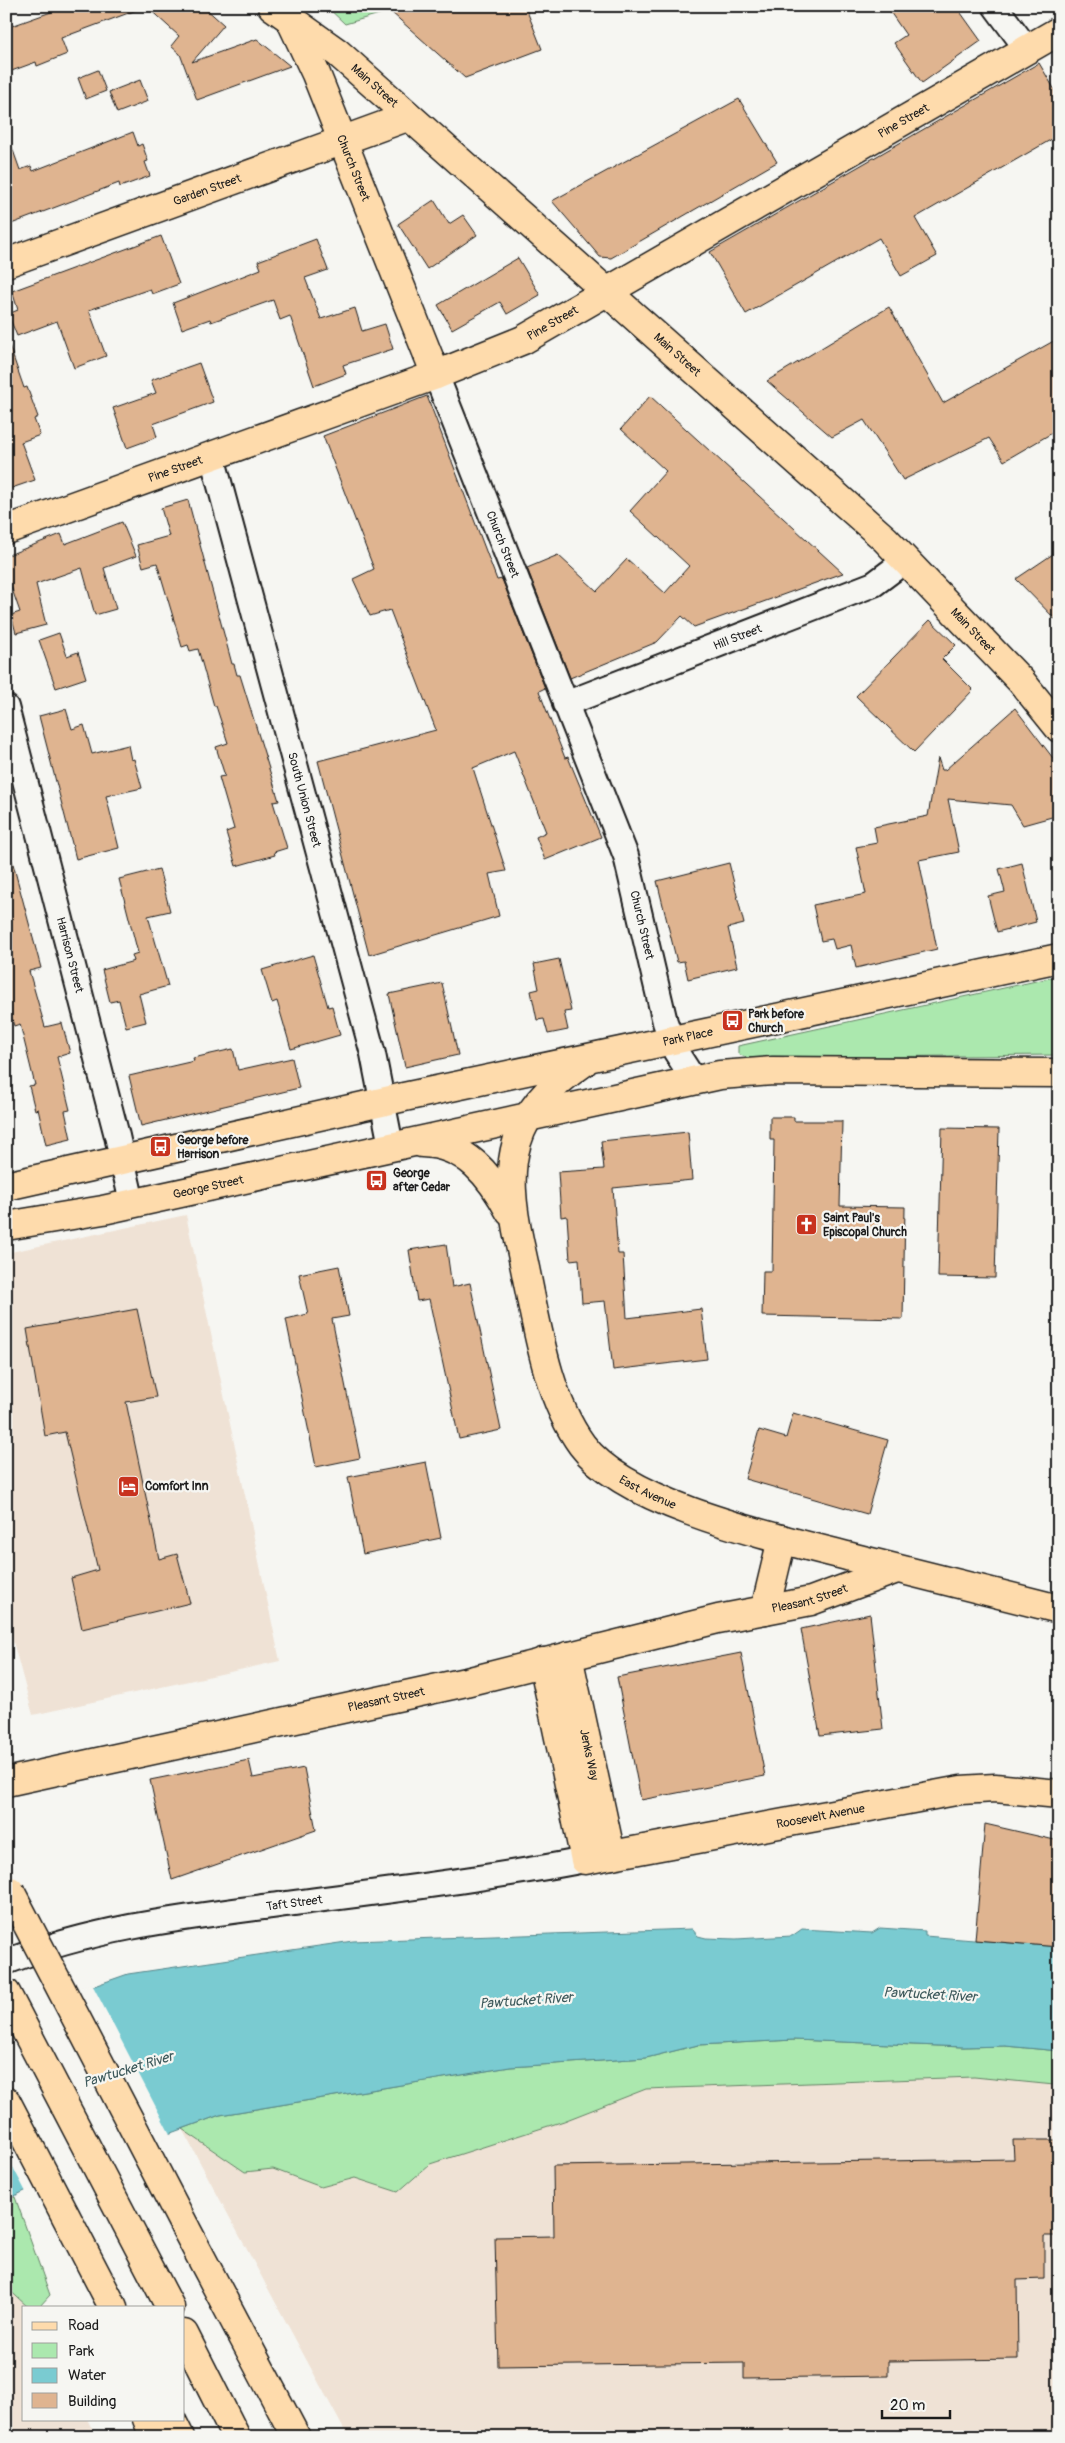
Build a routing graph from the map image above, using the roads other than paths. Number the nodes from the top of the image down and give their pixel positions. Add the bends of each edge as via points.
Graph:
1 (995, 6) edge
2 (281, 10) edge
3 (1059, 31) edge
4 (1027, 49) junction
5 (407, 117) junction
6 (342, 141) junction
7 (6, 262) edge
8 (605, 293) junction
9 (436, 375) junction
10 (212, 456) junction
11 (6, 530) edge
12 (906, 560) junction
13 (565, 704) junction
14 (6, 707) edge
15 (1057, 723) edge
16 (1059, 958) edge
17 (671, 1040) junction
18 (592, 1057) junction
19 (1059, 1072) edge
20 (694, 1080) junction
21 (394, 1100) junction
22 (528, 1116) junction
23 (401, 1144) junction
24 (122, 1160) junction
25 (6, 1186) edge
26 (132, 1203) junction
27 (515, 1220) junction
28 (6, 1226) edge
29 (782, 1539) junction
30 (897, 1569) junction
31 (1059, 1609) edge
32 (765, 1610) junction
33 (556, 1659) junction
34 (6, 1782) edge
35 (1059, 1794) edge
36 (598, 1857) junction
37 (8, 1884) edge
38 (6, 1962) edge
39 (6, 1993) edge
40 (6, 2101) edge
41 (91, 2264) junction
42 (106, 2306) edge
43 (112, 2306) edge
44 (169, 2306) edge
45 (185, 2336) edge
46 (147, 2420) edge
47 (172, 2420) edge
48 (154, 2437) edge
49 (180, 2437) edge
50 (236, 2437) edge
51 (296, 2437) edge

1 - 4 street
2 - 5 main road, Main Street via 338,53
2 - 6 main road, Church Street via 316,74
3 - 4 main road, Pine Street
4 - 8 main road, Pine Street
5 - 6 main road, Garden Street
5 - 8 main road, Main Street
6 - 7 main road, Garden Street
6 - 9 main road, Church Street
8 - 9 main road, Pine Street via 524,340
8 - 12 main road, Main Street via 840,498
9 - 10 main road, Pine Street
9 - 13 street, Church Street
10 - 11 main road, Pine Street
10 - 21 street, South Union Street
12 - 13 street, Hill Street via 874,584
12 - 15 main road, Main Street
13 - 17 street, Church Street via 626,856
14 - 24 street, Harrison Street
16 - 17 main road, Park Place
17 - 18 main road, Park Place
17 - 20 street, Church Street
18 - 21 main road, Park Place
18 - 22 main road, East Avenue via 548,1090
19 - 20 main road via 756,1072
20 - 22 main road
21 - 23 street, South Union Street
21 - 24 main road
22 - 23 main road
22 - 27 main road, East Avenue via 517,1140 511,1170
23 - 26 main road, George Street
23 - 27 main road via 442,1145 473,1161 494,1184
24 - 25 main road
24 - 26 street, Harrison Street
26 - 28 main road, George Street
27 - 29 main road, East Avenue via 550,1374 564,1412 584,1447 611,1472 654,1495 734,1526
29 - 30 main road, East Avenue
29 - 32 main road, Pleasant Street
30 - 31 main road, East Avenue
30 - 32 main road, Pleasant Street via 811,1601
32 - 33 main road, Pleasant Street
33 - 34 main road, Pleasant Street via 466,1682
33 - 36 main road, Jenks Way
35 - 36 main road, Roosevelt Avenue via 995,1788 954,1791
36 - 38 street, Taft Street via 501,1876 138,1925 73,1938
37 - 51 main road, bridge
39 - 44 main road
40 - 41 main road
41 - 42 main road
41 - 43 main road
45 - 50 main road
46 - 48 main road
47 - 49 main road

